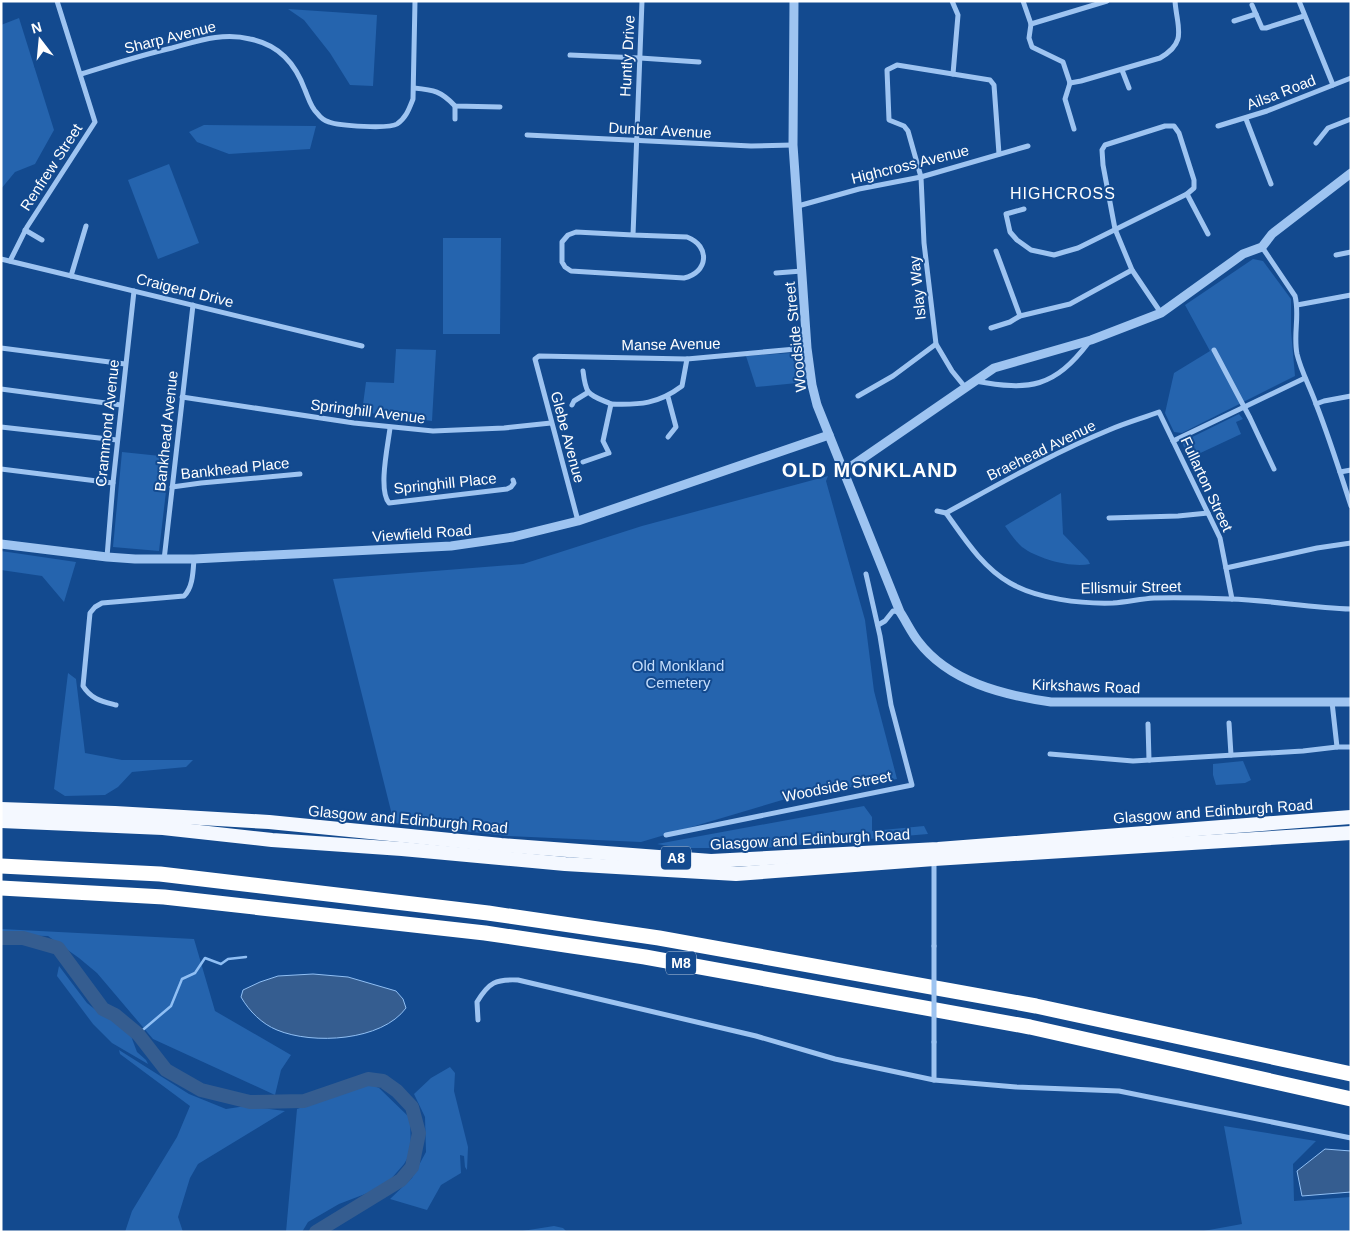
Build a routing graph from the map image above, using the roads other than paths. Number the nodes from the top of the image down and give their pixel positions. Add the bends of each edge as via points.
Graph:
1 (58, 1) edge
2 (415, 1) edge
3 (642, 1) edge
4 (794, 1) edge
5 (952, 1) edge
6 (1023, 1) edge
7 (1107, 1) edge
8 (1175, 1) edge
9 (1299, 1) edge
10 (1092, 3) edge
11 (1252, 5) dead end
12 (1256, 14) junction
13 (1304, 16) junction
14 (1234, 21) dead end
15 (1031, 24) junction
16 (570, 55) dead end
17 (640, 58) junction
18 (699, 62) dead end
19 (1122, 70) junction
20 (81, 74) junction
21 (953, 74) junction
22 (1351, 78) edge
23 (1070, 83) junction
24 (1333, 85) junction
25 (414, 88) junction
26 (1129, 88) dead end
27 (455, 106) junction
28 (500, 107) dead end
29 (1351, 118) edge
30 (455, 119) dead end
31 (1246, 119) junction
32 (1218, 126) dead end
33 (1074, 129) dead end
34 (526, 135) dead end
35 (636, 141) junction
36 (1316, 142) dead end
37 (793, 145) junction
38 (1028, 146) dead end
39 (999, 154) junction
40 (1351, 173) edge
41 (921, 177) junction
42 (1271, 184) dead end
43 (1187, 194) junction
44 (798, 206) junction
45 (1024, 209) dead end
46 (86, 226) dead end
47 (1115, 229) junction
48 (25, 230) junction
49 (632, 234) junction
50 (1208, 234) dead end
51 (42, 240) dead end
52 (1262, 247) junction
53 (996, 251) dead end
54 (1351, 252) edge
55 (1336, 255) dead end
56 (1, 259) edge
57 (10, 261) junction
58 (1132, 270) junction
59 (802, 271) junction
60 (776, 273) dead end
61 (71, 276) junction
62 (134, 291) junction
63 (1351, 295) edge
64 (193, 305) junction
65 (1297, 305) junction
66 (1161, 313) junction
67 (1020, 316) junction
68 (991, 328) dead end
69 (1091, 340) junction
70 (936, 344) junction
71 (362, 346) dead end
72 (1, 348) edge
73 (807, 348) junction
74 (1214, 350) dead end
75 (535, 359) joint
76 (687, 359) junction
77 (125, 364) junction
78 (583, 371) dead end
79 (1305, 378) junction
80 (974, 380) junction
81 (965, 387) junction
82 (1, 389) edge
83 (587, 393) junction
84 (858, 396) dead end
85 (1351, 396) edge
86 (182, 397) junction
87 (668, 397) junction
88 (611, 404) junction
89 (1316, 404) junction
90 (121, 405) junction
91 (572, 405) dead end
92 (1244, 406) junction
93 (1159, 412) joint
94 (551, 423) junction
95 (1, 427) edge
96 (390, 428) junction
97 (829, 435) junction
98 (668, 437) dead end
99 (117, 440) junction
100 (1173, 441) junction
101 (583, 462) dead end
102 (1274, 469) dead end
103 (1, 470) edge
104 (1351, 470) edge
105 (843, 472) junction
106 (1340, 472) junction
107 (300, 474) dead end
108 (513, 480) dead end
109 (113, 483) junction
110 (172, 488) junction
111 (1351, 506) edge
112 (937, 511) dead end
113 (1208, 512) junction
114 (946, 514) junction
115 (1109, 518) dead end
116 (578, 521) junction
117 (872, 540) joint
118 (1351, 543) edge
119 (1, 544) edge
120 (107, 557) junction
121 (194, 559) junction
122 (164, 560) junction
123 (1226, 568) junction
124 (866, 574) dead end
125 (1232, 599) junction
126 (1351, 608) edge
127 (900, 612) junction
128 (878, 625) junction
129 (1332, 702) junction
130 (1351, 702) edge
131 (116, 705) dead end
132 (1229, 723) dead end
133 (1148, 724) dead end
134 (1337, 747) junction
135 (1351, 747) edge
136 (1050, 754) dead end
137 (1231, 755) junction
138 (1149, 760) junction
139 (1, 809) edge
140 (1351, 817) edge
141 (1, 821) edge
142 (1351, 833) edge
143 (666, 835) dead end
144 (934, 859) junction
145 (1, 866) edge
146 (1, 888) edge
147 (478, 1020) dead end
148 (1351, 1074) edge
149 (934, 1080) junction
150 (1351, 1099) edge
151 (1351, 1138) edge

1 - 20 street, Renfrew Street
2 - 25 street, Sharp Avenue
3 - 17 street, Huntly Drive
4 - 37 street, Woodside Street
5 - 21 street via 958,15
6 - 15 street
7 - 10 street
8 - 19 street via 1179,38 1171,52
9 - 13 street
10 - 15 street
11 - 12 street
12 - 13 street via 1260,26 1266,28
12 - 14 street
13 - 24 street
15 - 23 street via 1032,47 1063,62
16 - 17 street
17 - 18 street
17 - 35 street, Huntly Drive
19 - 23 street
19 - 26 street
20 - 25 street, Sharp Avenue via 145,54 224,36 259,41 284,56 300,75 315,111 329,122 356,126 394,125 408,112
20 - 48 street, Renfrew Street via 95,122
21 - 39 street via 990,80 994,85
21 - 41 street, Islay Way via 897,65 887,70 889,120 908,131
22 - 24 street, Ailsa Road
23 - 33 street via 1065,99
24 - 31 street, Ailsa Road
25 - 27 street via 436,90
27 - 28 street
27 - 30 street
29 - 36 street via 1328,128
31 - 32 street, Ailsa Road
31 - 42 street
34 - 35 street, Dunbar Avenue
35 - 37 street, Dunbar Avenue
35 - 49 street, Huntly Drive
37 - 44 street, Woodside Street
38 - 39 street, Highcross Avenue
39 - 41 street, Highcross Avenue
40 - 52 street via 1272,234
41 - 44 street, Highcross Avenue
41 - 70 street, Islay Way via 924,243
43 - 47 street
43 - 47 street via 1194,188 1194,180 1179,132 1174,126 1105,145 1103,165
43 - 50 street
44 - 59 street, Woodside Street
45 - 47 street via 1006,214 1010,232 1025,246 1042,254 1065,253
46 - 61 street
47 - 58 street
48 - 51 street, Renfrew Street
48 - 57 street, Renfrew Street
49 - 49 street via 568,234 562,242 562,262 571,271 684,278 697,273 702,266 703,251 695,240
52 - 65 street via 1291,289
52 - 66 street via 1243,254
53 - 67 street
54 - 55 street
56 - 57 street, Craigend Drive
57 - 61 street, Craigend Drive
58 - 66 street
58 - 67 street via 1070,304
59 - 60 street, Woodside Street
59 - 73 street, Woodside Street
61 - 62 street, Craigend Drive
62 - 64 street, Craigend Drive
62 - 77 street, Crammond Avenue
63 - 65 street
64 - 71 street, Craigend Drive
64 - 86 street, Bankhead Avenue
65 - 79 street via 1295,338
66 - 69 street
67 - 68 street
69 - 80 street via 994,368
69 - 80 street via 1079,356 1040,383 1006,386
70 - 81 street, Islay Way
70 - 84 street via 893,376
72 - 77 street
73 - 76 street, Manse Avenue
73 - 97 street, Woodside Street via 817,405
74 - 92 street
75 - 76 street, Manse Avenue via 539,356
75 - 94 street, Glebe Avenue
76 - 87 street via 682,386
77 - 90 street, Crammond Avenue
78 - 83 street
79 - 89 street
79 - 92 street
80 - 81 street
81 - 105 street
82 - 90 street
83 - 88 street
83 - 91 street
85 - 89 street
86 - 96 street, Springhill Avenue
86 - 110 street, Bankhead Avenue
87 - 88 street via 636,405
87 - 98 street via 676,426
88 - 101 street via 603,441 609,453
89 - 106 street
90 - 99 street, Crammond Avenue
92 - 100 street
92 - 102 street
93 - 100 street, Fullarton Street
93 - 114 street, Braehead Avenue via 1109,430 1060,453
94 - 96 street, Springhill Avenue via 434,431
94 - 116 street, Glebe Avenue
95 - 99 street
96 - 108 street, Springhill Place via 384,481 389,503 507,489
97 - 105 street, Woodside Street
97 - 116 street, Viewfield Road
99 - 109 street, Crammond Avenue
100 - 113 street, Fullarton Street
103 - 109 street
104 - 106 street
105 - 117 street, Woodside Street
106 - 111 street
107 - 110 street, Bankhead Place
109 - 120 street, Crammond Avenue
110 - 122 street, Bankhead Avenue
112 - 114 street
113 - 115 street
113 - 123 street, Fullarton Street via 1220,538
114 - 125 street, Ellismuir Street via 985,563 1010,583 1030,592 1092,603 1156,598
116 - 121 street, Viewfield Road via 512,537 452,546
117 - 127 street, Kirkshaws Road
118 - 123 street
119 - 120 street, Viewfield Road
120 - 122 street, Viewfield Road
121 - 122 street, Viewfield Road
121 - 131 street via 193,578 184,596 102,603 90,613 83,686 98,700
123 - 125 street, Fullarton Street
124 - 128 street, Woodside Street
125 - 126 street, Ellismuir Street
127 - 128 street via 893,611
127 - 129 street, Kirkshaws Road via 918,642 946,667 1003,693 1051,702
128 - 143 street, Woodside Street via 891,705 912,785
129 - 130 street, Kirkshaws Road
129 - 134 street
132 - 137 street
133 - 138 street
134 - 135 street
134 - 137 street
136 - 138 street
137 - 138 street
139 - 140 highway, Glasgow and Edinburgh Road / A8 via 269,822 711,861 938,849
141 - 144 highway, Glasgow and Edinburgh Road / A8 via 163,828 565,864 736,874
142 - 144 highway, Glasgow and Edinburgh Road / A8
144 - 149 street, bridge
145 - 148 highway, M8 via 160,874 479,912 649,937 1036,1006
146 - 150 highway, M8 via 174,898 485,933 645,957 1030,1027
147 - 149 street via 477,1002 491,983 504,979 518,980 756,1036 835,1059
149 - 151 street via 1119,1091

